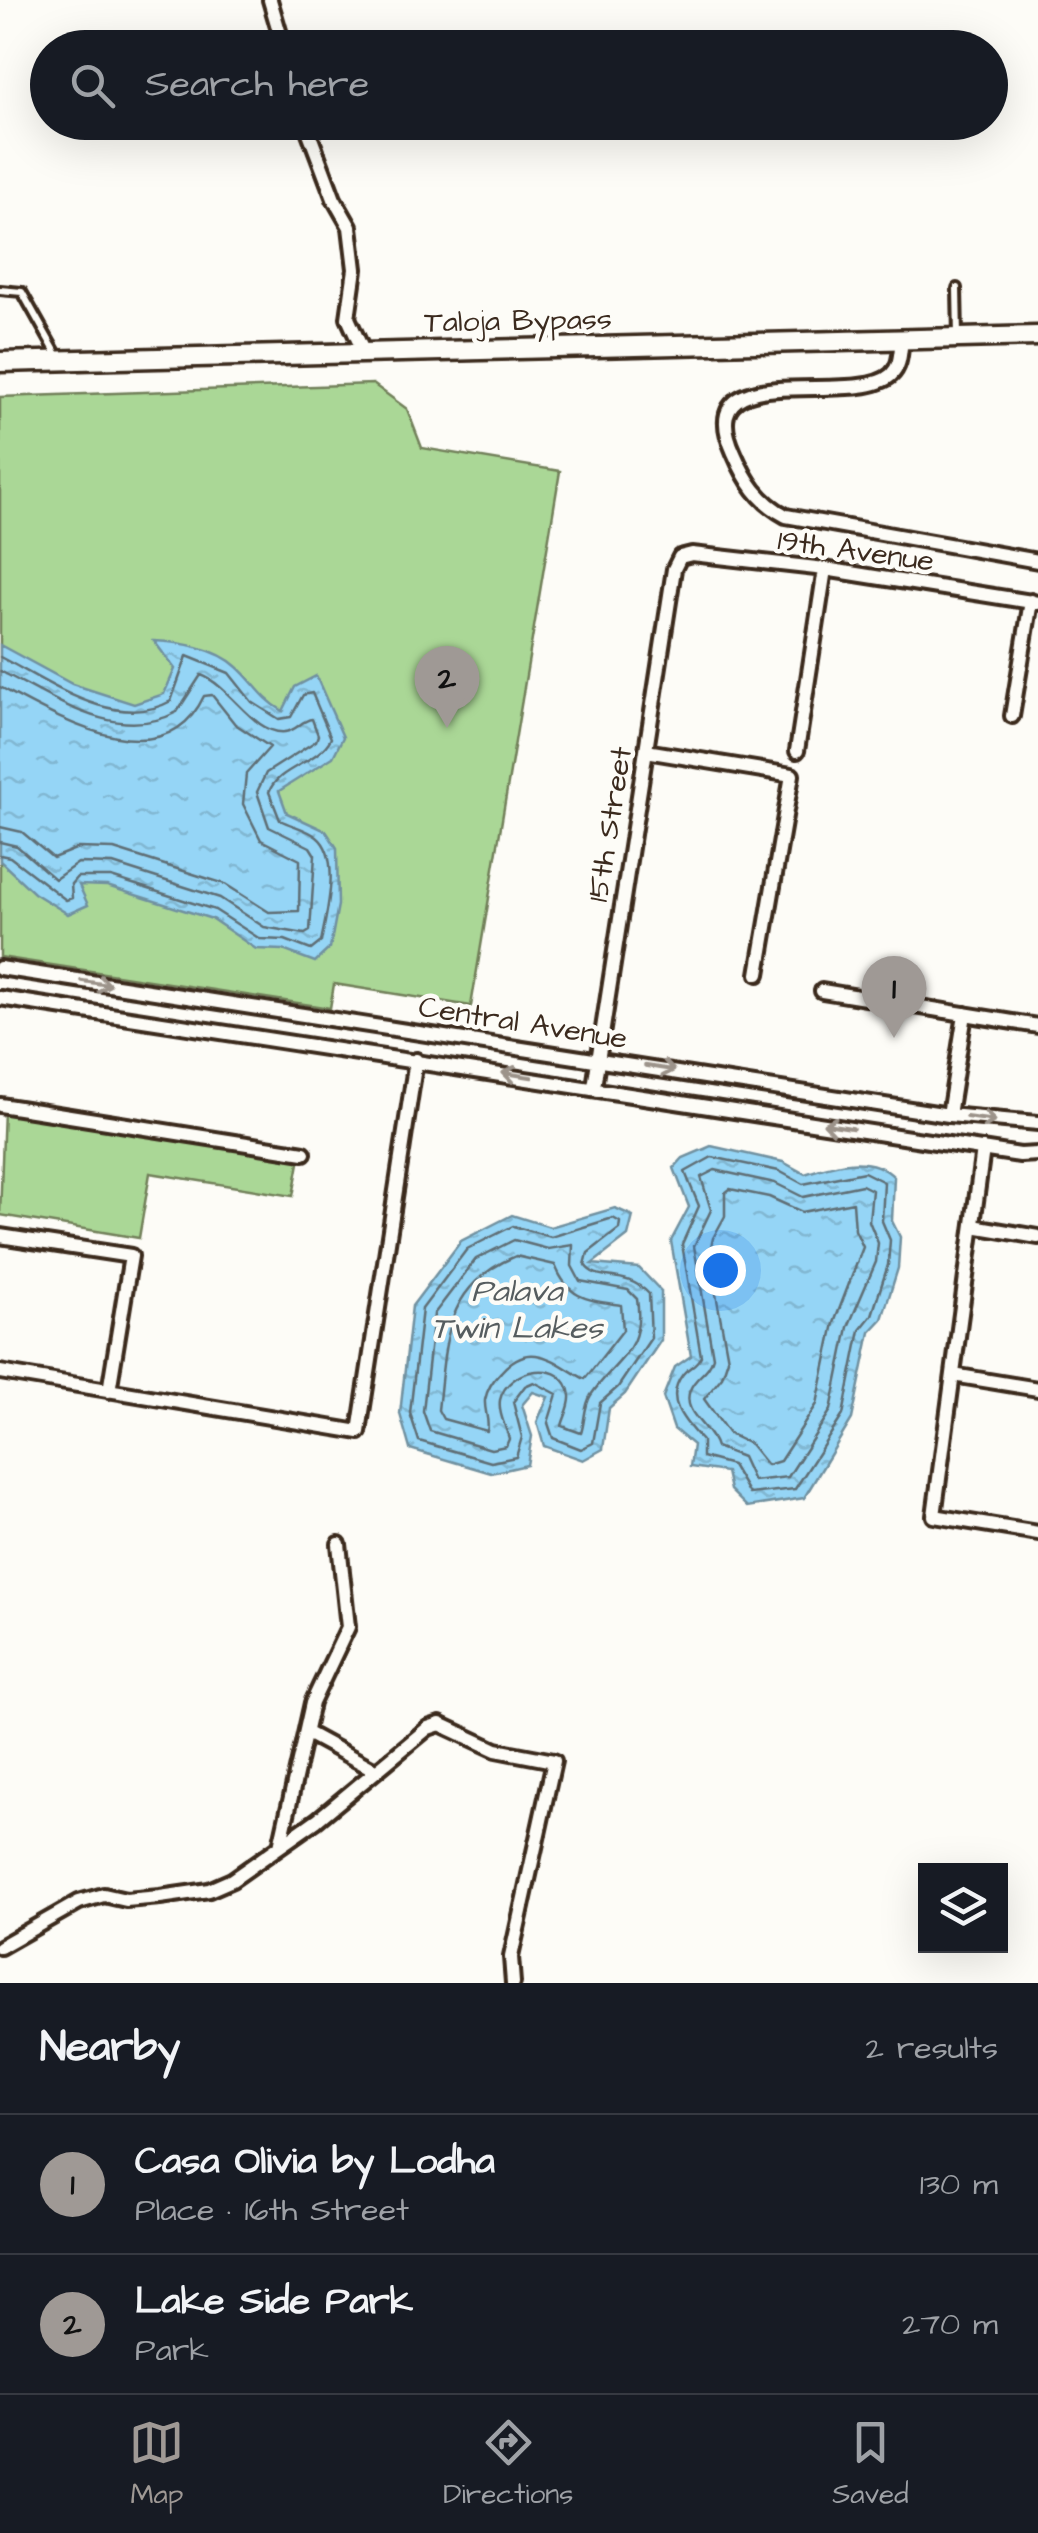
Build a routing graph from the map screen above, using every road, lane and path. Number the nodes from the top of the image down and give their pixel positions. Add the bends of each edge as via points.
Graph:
1 (270, 0) edge
2 (279, 30) edge
3 (311, 140) edge
4 (957, 288) dead end
5 (0, 290) edge
6 (1038, 336) edge
7 (958, 338) junction
8 (902, 339) junction
9 (363, 350) junction
10 (60, 360) junction
11 (0, 362) edge
12 (1038, 561) edge
13 (674, 569) joint
14 (825, 569) junction
15 (1034, 602) edge
16 (1012, 716) dead end
17 (646, 751) junction
18 (796, 751) dead end
19 (0, 968) edge
20 (758, 974) dead end
21 (822, 991) dead end
22 (0, 998) edge
23 (965, 1014) junction
24 (1038, 1026) edge
25 (598, 1058) junction
26 (416, 1060) junction
27 (594, 1087) junction
28 (0, 1105) edge
29 (949, 1115) junction
30 (1038, 1123) edge
31 (983, 1149) junction
32 (304, 1153) dead end
33 (1038, 1154) edge
34 (973, 1226) junction
35 (0, 1236) edge
36 (1038, 1236) edge
37 (0, 1372) edge
38 (953, 1375) junction
39 (1038, 1389) edge
40 (109, 1391) junction
41 (1038, 1533) edge
42 (339, 1544) dead end
43 (307, 1734) junction
44 (375, 1770) junction
45 (280, 1846) junction
46 (0, 1947) edge
47 (513, 1983) edge

1 - 2 street
3 - 9 street via 350,227 355,268 348,318
4 - 7 lane
5 - 10 lane via 22,292
6 - 7 main road, Taloja Bypass
7 - 8 main road, Taloja Bypass
8 - 9 main road, Taloja Bypass
8 - 12 street via 899,362 878,381 739,396 726,434 752,486 764,504 786,516
9 - 10 main road, Taloja Bypass
10 - 11 main road, Taloja Bypass
13 - 14 street, 19th Avenue via 680,557 692,554
13 - 17 street, 15th Street
14 - 15 street, 19th Avenue
14 - 18 street
15 - 16 street
17 - 20 street via 792,775
17 - 25 street, 15th Street
19 -> 25 street, Central Avenue
21 - 23 street
22 - 26 street, Central Avenue
23 - 24 street
23 - 29 street
25 - 27 street, 15th Street
25 -> 29 street, Central Avenue
27 -> 26 street, Central Avenue
26 - 40 street via 359,1432
31 -> 27 street, Central Avenue
28 - 32 street
29 -> 30 street, Central Avenue
31 - 33 street, Central Avenue
31 - 34 street
34 - 36 street
34 - 38 street
35 - 40 street via 131,1256
37 - 40 street
38 - 39 street
38 - 41 street via 934,1516
42 - 43 street via 348,1627 312,1702
43 - 44 street
43 - 45 street
44 - 45 street
44 - 47 street via 440,1724 496,1750 554,1761 512,1957
45 - 46 street via 209,1890 126,1900 104,1895

